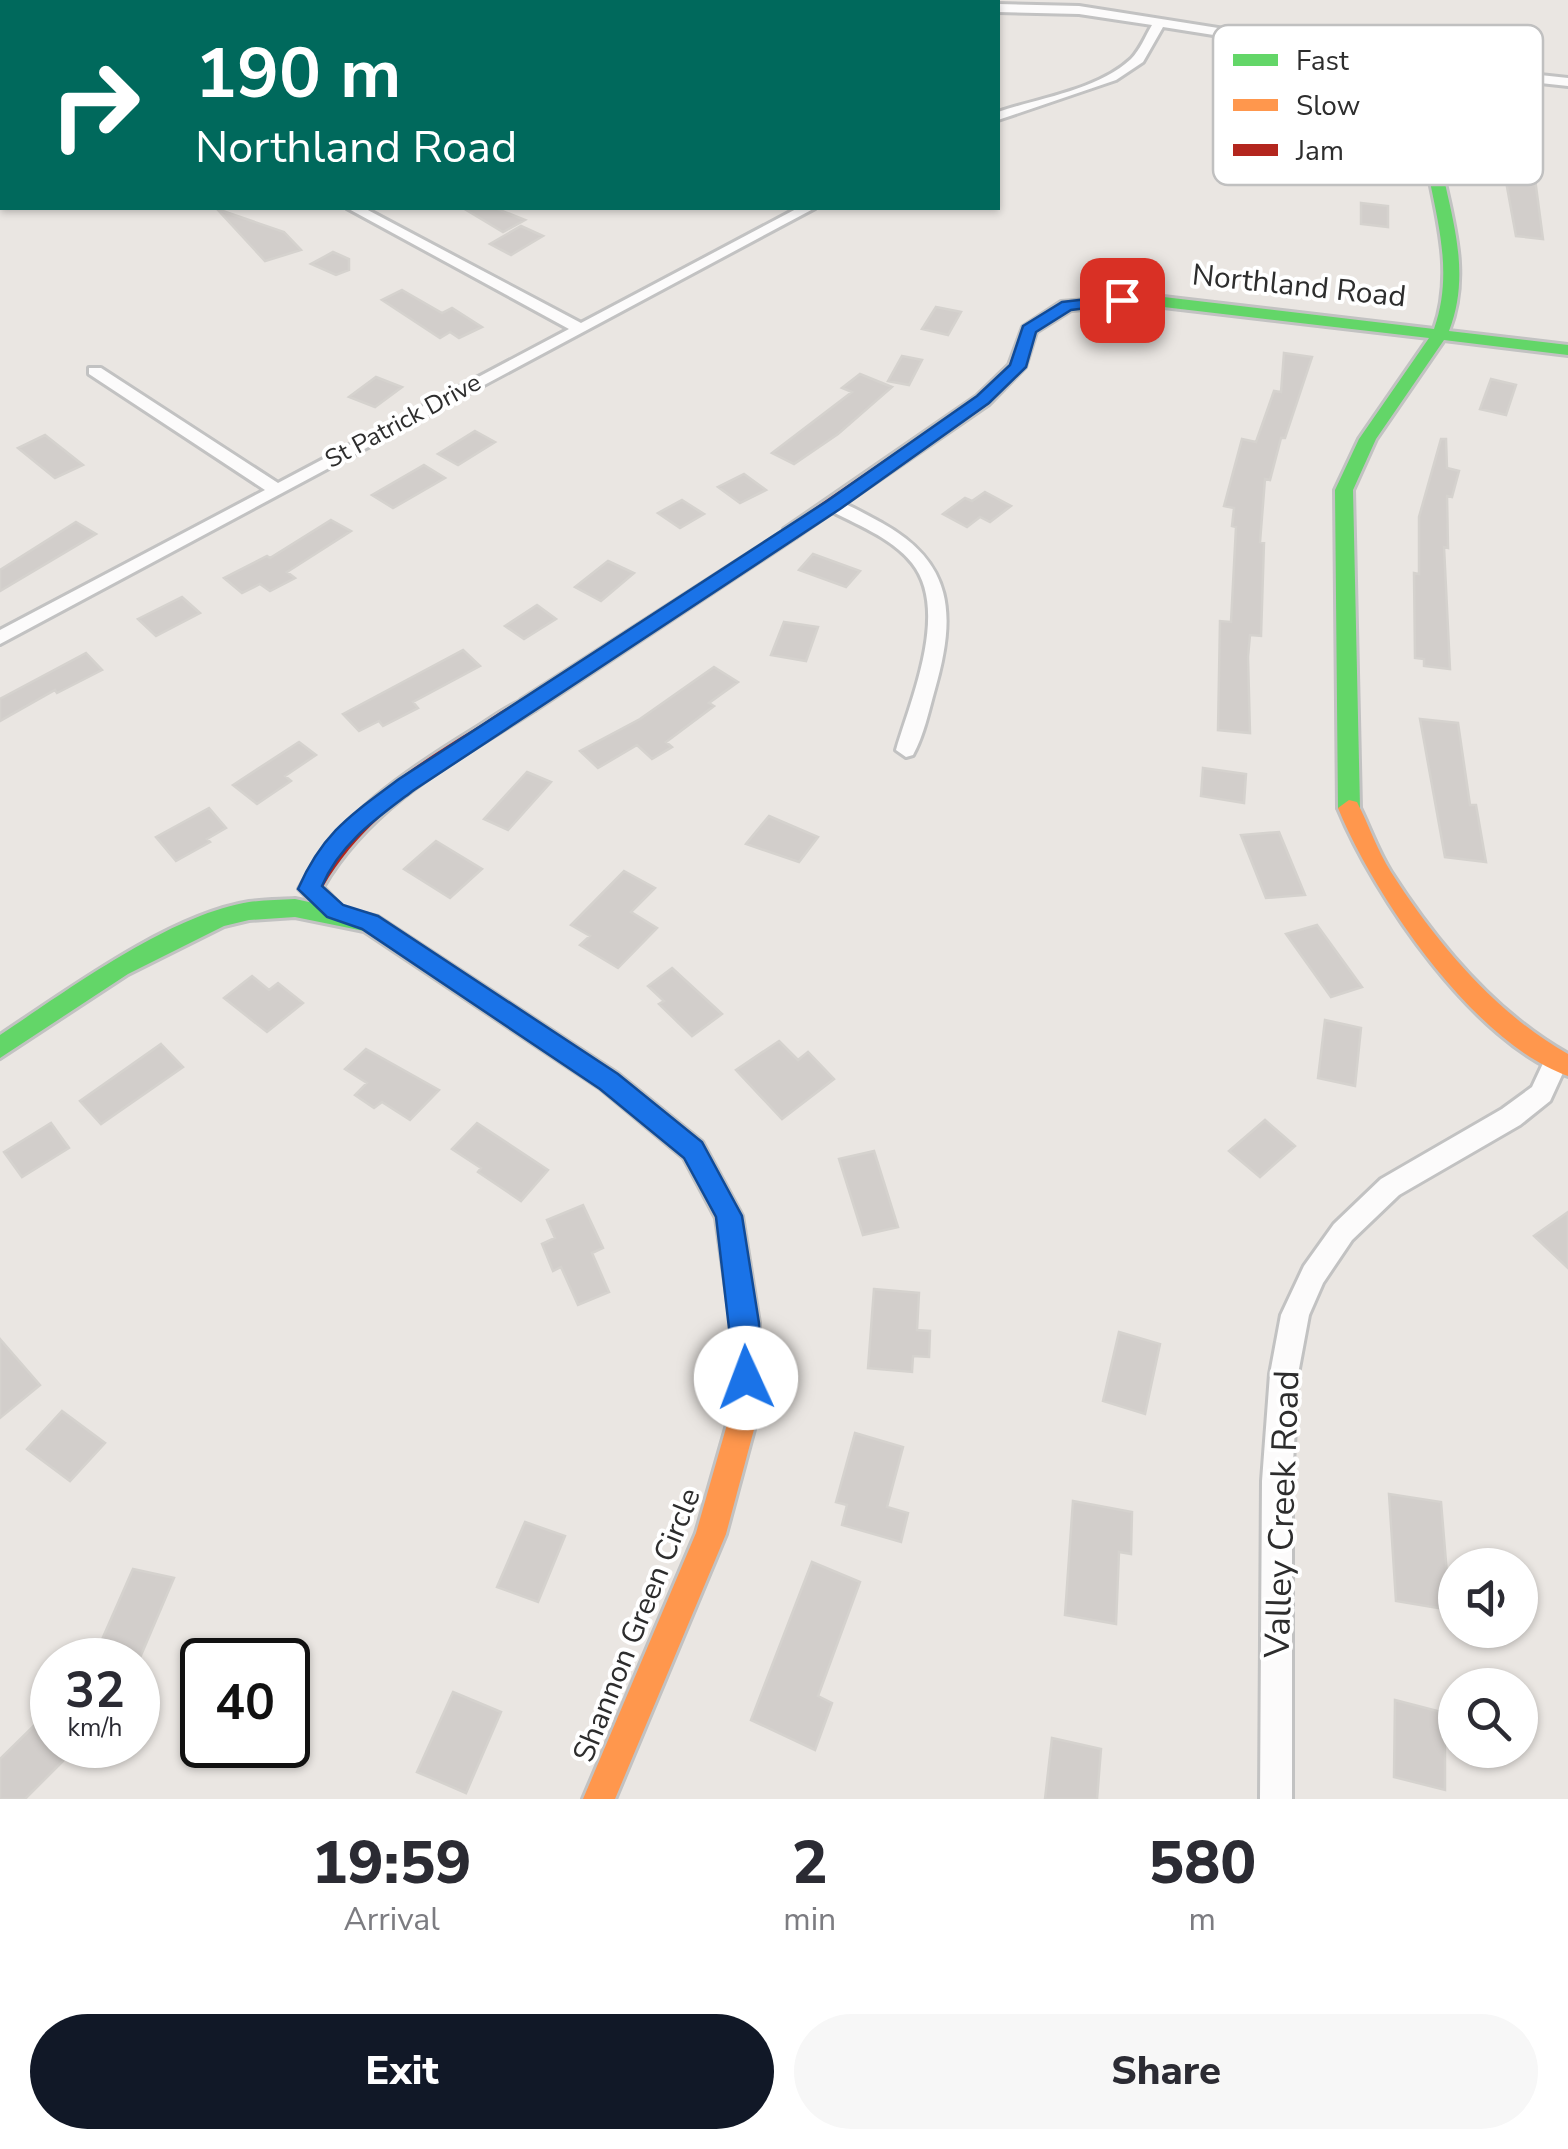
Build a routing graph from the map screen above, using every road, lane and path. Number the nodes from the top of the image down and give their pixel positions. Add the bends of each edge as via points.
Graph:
1 (1000, 8) edge
2 (1159, 24) junction
3 (1213, 32) edge
4 (1543, 79) edge
5 (1568, 82) edge
6 (1000, 115) edge
7 (1441, 185) edge
8 (358, 210) edge
9 (795, 210) edge
10 (579, 328) junction
11 (1440, 332) junction
12 (1568, 350) edge
13 (94, 371) dead end
14 (276, 488) junction
15 (834, 505) junction
16 (0, 638) edge
17 (906, 750) dead end
18 (335, 911) junction
19 (0, 1048) edge
20 (1561, 1065) edge
21 (599, 1799) edge
22 (1276, 1799) edge

1 - 2 street via 1079,10
2 - 3 street
2 - 6 street via 1138,59 1097,84
4 - 5 street
7 - 11 street via 1454,272
8 - 10 street
9 - 10 street, St Patrick Drive
10 - 14 street, St Patrick Drive
11 - 12 street, Northland Road
11 - 15 street, Northland Road via 1155,301 1067,306 1028,330 1018,367 983,400
11 - 20 street via 1429,360 1352,461 1344,490 1347,801 1380,876 1524,1041
13 - 14 street
14 - 16 street, St Patrick Drive
15 - 17 street via 919,559 936,586 940,608 932,655
15 - 18 street, Northland Road via 355,824 323,857 310,889
18 - 19 street, Shannon Green Circle via 250,911 210,922 159,946
18 - 21 street, Shannon Green Circle via 370,923 609,1081 693,1150 729,1216 745,1323 747,1406 711,1534
20 - 22 street, Valley Creek Road via 1541,1094 1511,1117 1390,1187 1344,1232 1295,1314 1277,1481

